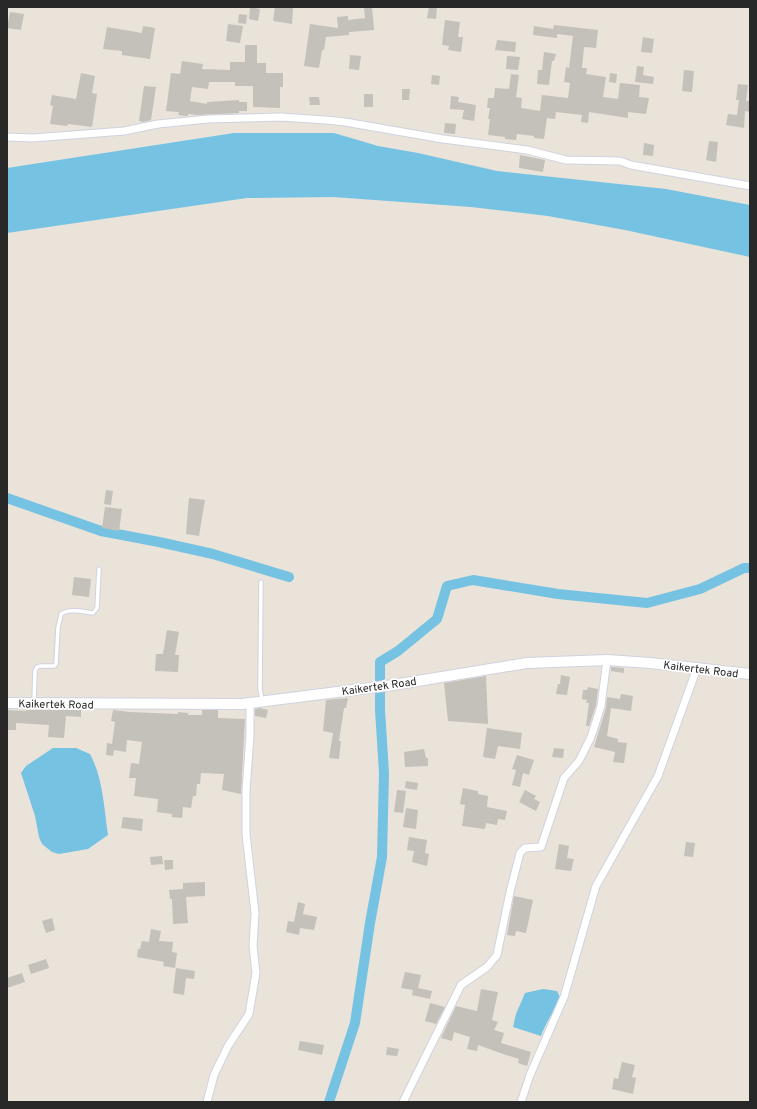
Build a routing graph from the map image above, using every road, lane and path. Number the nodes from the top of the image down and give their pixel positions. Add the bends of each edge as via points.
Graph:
1 (7, 136) edge
2 (750, 186) edge
3 (99, 569) dead end
4 (261, 582) dead end
5 (608, 660) junction
6 (697, 668) junction
7 (750, 674) edge
8 (262, 701) junction
9 (7, 703) edge
10 (34, 703) junction
11 (250, 703) junction
12 (207, 1102) edge
13 (403, 1102) edge
14 (521, 1102) edge

1 - 2 street via 33,138 124,131 158,124 208,119 281,117 326,120 527,150 566,160 620,161
3 - 10 lane via 96,611 65,611 61,614 56,664 37,667
4 - 8 lane
5 - 6 main road, Kaikertek Road
5 - 8 main road, Kaikertek Road via 527,663 393,685
5 - 13 street via 601,706 579,761 564,778 543,844 541,847 525,848 520,853 497,955 487,967 461,985
6 - 7 main road, Kaikertek Road
6 - 14 street via 658,776 596,886 564,997
8 - 11 main road, Kaikertek Road
9 - 10 main road, Kaikertek Road
10 - 11 main road, Kaikertek Road
11 - 12 street via 246,834 255,913 252,946 256,973 249,1014 228,1046 214,1075

